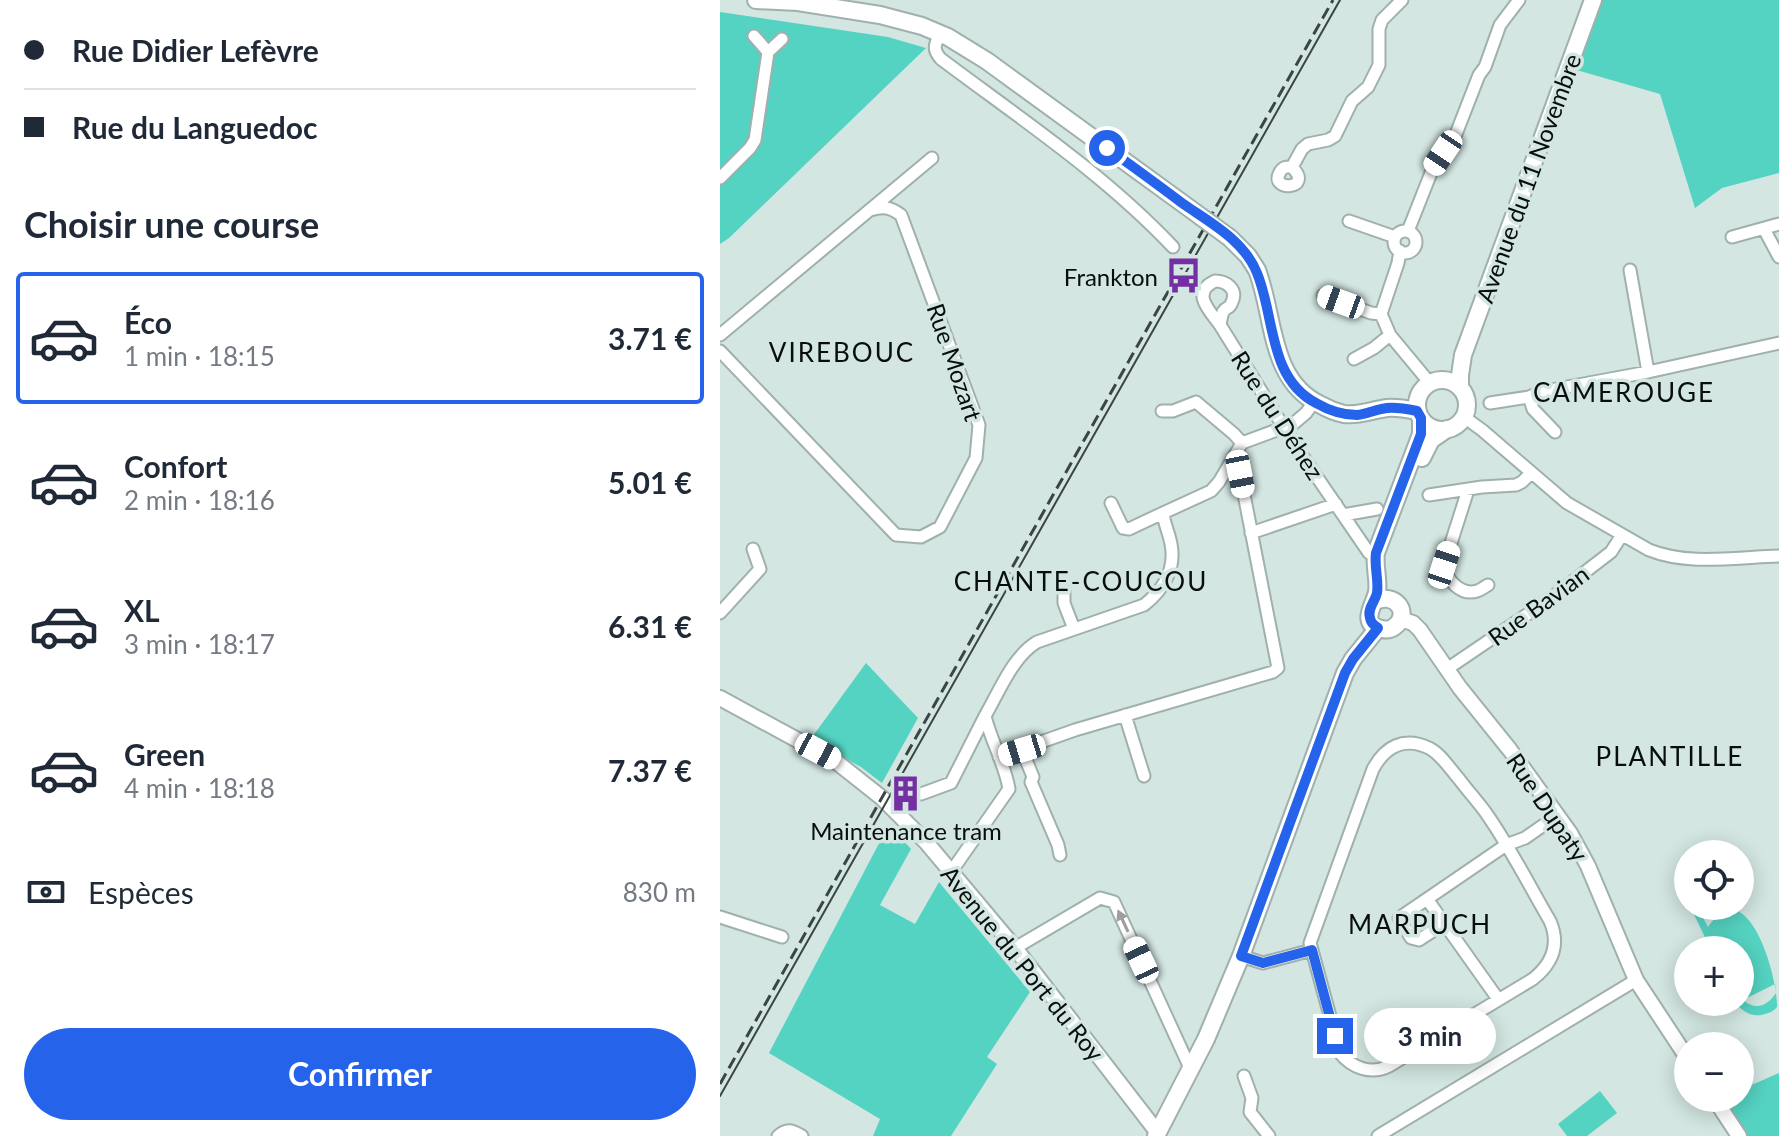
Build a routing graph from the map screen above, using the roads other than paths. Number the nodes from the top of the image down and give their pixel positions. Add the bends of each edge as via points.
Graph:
1 (756, 0) edge
2 (1402, 0) edge
3 (1519, 0) edge
4 (1593, 0) edge
5 (795, 1) edge
6 (940, 33) junction
7 (754, 36) dead end
8 (782, 39) dead end
9 (768, 52) junction
10 (932, 158) dead end
11 (1292, 167) dead end
12 (720, 178) edge
13 (870, 210) junction
14 (1349, 221) dead end
15 (1779, 224) edge
16 (1764, 229) junction
17 (1408, 231) junction
18 (1395, 237) junction
19 (1732, 237) dead end
20 (1173, 247) dead end
21 (1400, 251) junction
22 (1779, 257) edge
23 (1630, 270) dead end
24 (1323, 295) dead end
25 (1381, 314) junction
26 (1220, 325) dead end
27 (720, 335) edge
28 (1390, 335) junction
29 (1779, 343) edge
30 (720, 351) edge
31 (1463, 355) junction
32 (1354, 359) dead end
33 (1648, 372) junction
34 (1460, 387) junction
35 (1426, 397) junction
36 (1529, 397) junction
37 (1314, 402) junction
38 (1490, 403) dead end
39 (1162, 411) dead end
40 (1464, 417) junction
41 (1284, 427) junction
42 (1447, 429) junction
43 (1555, 432) dead end
44 (1242, 443) junction
45 (1234, 458) junction
46 (1531, 473) junction
47 (1468, 490) junction
48 (1429, 495) dead end
49 (1111, 503) dead end
50 (1336, 504) junction
51 (1377, 509) dead end
52 (1163, 513) junction
53 (1343, 515) junction
54 (1251, 533) junction
55 (1622, 535) junction
56 (753, 549) dead end
57 (1369, 553) dead end
58 (1779, 556) edge
59 (1488, 585) dead end
60 (1064, 591) dead end
61 (1374, 602) junction
62 (1396, 602) junction
63 (720, 613) edge
64 (1400, 619) junction
65 (1378, 628) junction
66 (1074, 629) junction
67 (1447, 669) junction
68 (720, 698) edge
69 (1125, 715) junction
70 (985, 716) junction
71 (1022, 750) junction
72 (999, 757) junction
73 (1144, 776) dead end
74 (1031, 782) junction
75 (1009, 789) junction
76 (921, 794) dead end
77 (1558, 815) junction
78 (1506, 845) junction
79 (1060, 855) dead end
80 (951, 872) junction
81 (1427, 899) junction
82 (720, 917) edge
83 (1445, 923) junction
84 (782, 937) dead end
85 (1015, 948) junction
86 (1312, 950) junction
87 (1241, 956) junction
88 (1636, 980) junction
89 (1498, 999) junction
90 (1674, 1038) edge
91 (1190, 1068) junction
92 (1244, 1076) dead end
93 (1723, 1112) edge
94 (1158, 1135) edge
95 (778, 1136) edge
96 (802, 1136) edge
97 (1269, 1136) edge
98 (1378, 1136) edge
99 (1739, 1136) edge

1 - 5 main road
2 - 11 street via 1382,20 1379,65 1368,87 1352,101 1335,136 1308,144
3 - 17 street via 1500,25 1456,134 1433,168
4 - 31 main road, Avenue du 11 Novembre
5 - 6 main road via 904,20
6 - 20 street via 935,53 941,59 1099,178
6 - 37 main road, bridge via 987,61 1230,238 1257,270 1285,374
7 - 9 street
8 - 9 street
9 - 12 street via 755,140
10 - 13 street
13 - 27 street
13 - 30 street, Rue Mozart via 882,206 901,215 979,425 976,458 940,527 921,537 896,535
14 - 18 street
15 - 16 street
16 - 19 street
16 - 22 street
17 - 18 street
17 - 21 street via 1414,247
18 - 21 street
21 - 25 street
23 - 33 street
24 - 25 street
25 - 28 street
26 - 41 street, Rue du Déhez
28 - 32 street
28 - 35 street
29 - 33 street
31 - 34 main road, Avenue du 11 Novembre
31 - 35 main road, Avenue du 11 Novembre
33 - 36 street
34 - 35 main road via 1454,382
34 - 40 main road via 1467,402
35 - 37 main road via 1357,415
35 - 42 main road via 1431,428
35 - 61 main road via 1421,434 1376,553
36 - 38 street
36 - 43 street
37 - 41 street
39 - 44 street via 1196,402
40 - 42 main road
40 - 46 street
41 - 44 street
41 - 50 street, Rue du Déhez
42 - 62 main road via 1428,443 1383,566 1385,584
44 - 45 street
45 - 52 street via 1211,491
45 - 54 street
46 - 47 street via 1516,485
46 - 55 street via 1567,503
47 - 48 street
47 - 59 street via 1445,574 1466,591
49 - 52 street via 1123,528
50 - 53 street, Rue du Déhez
50 - 54 street, Rue du Déhez
51 - 53 street
52 - 66 street via 1171,566 1157,595 1144,605
53 - 57 street, Rue du Déhez
54 - 69 street via 1278,668
55 - 58 street via 1677,558
55 - 67 street, Rue Bavian via 1611,552 1550,599
56 - 63 street via 760,569
60 - 66 street
61 - 62 main road
61 - 65 main road via 1369,616
62 - 64 main road
64 - 65 main road via 1388,630
64 - 67 street, Rue Dupaty via 1417,626
65 - 87 main road via 1345,673
66 - 70 street via 1027,648
67 - 77 street, Rue Dupaty
68 - 80 street, Avenue du Port du Roy via 851,772 895,810
69 - 71 street
69 - 73 street
70 - 72 street
70 - 76 street via 951,783
71 - 72 street
71 - 74 street
72 - 75 street
74 - 75 street
74 - 79 street
75 - 80 street
77 - 78 street
77 - 88 street, Rue Dupaty via 1588,866
78 - 81 street
78 - 86 street via 1442,758 1415,743 1389,748 1373,769 1310,943
78 - 89 street via 1555,939 1542,972
80 - 85 street, Avenue du Port du Roy
81 - 83 street
81 - 83 street via 1399,918 1411,938 1419,940
82 - 84 street
83 - 89 street
91 -> 85 street via 1114,902 1100,898
85 - 94 street, Avenue du Port du Roy
86 - 87 street via 1263,963
86 - 89 street via 1340,1053 1366,1070 1389,1066
87 - 91 main road
88 - 90 street, Rue Dupaty
88 - 98 street
91 - 94 main road
92 - 97 street via 1252,1098 1250,1112
93 - 99 street
95 - 96 street via 788,1130

